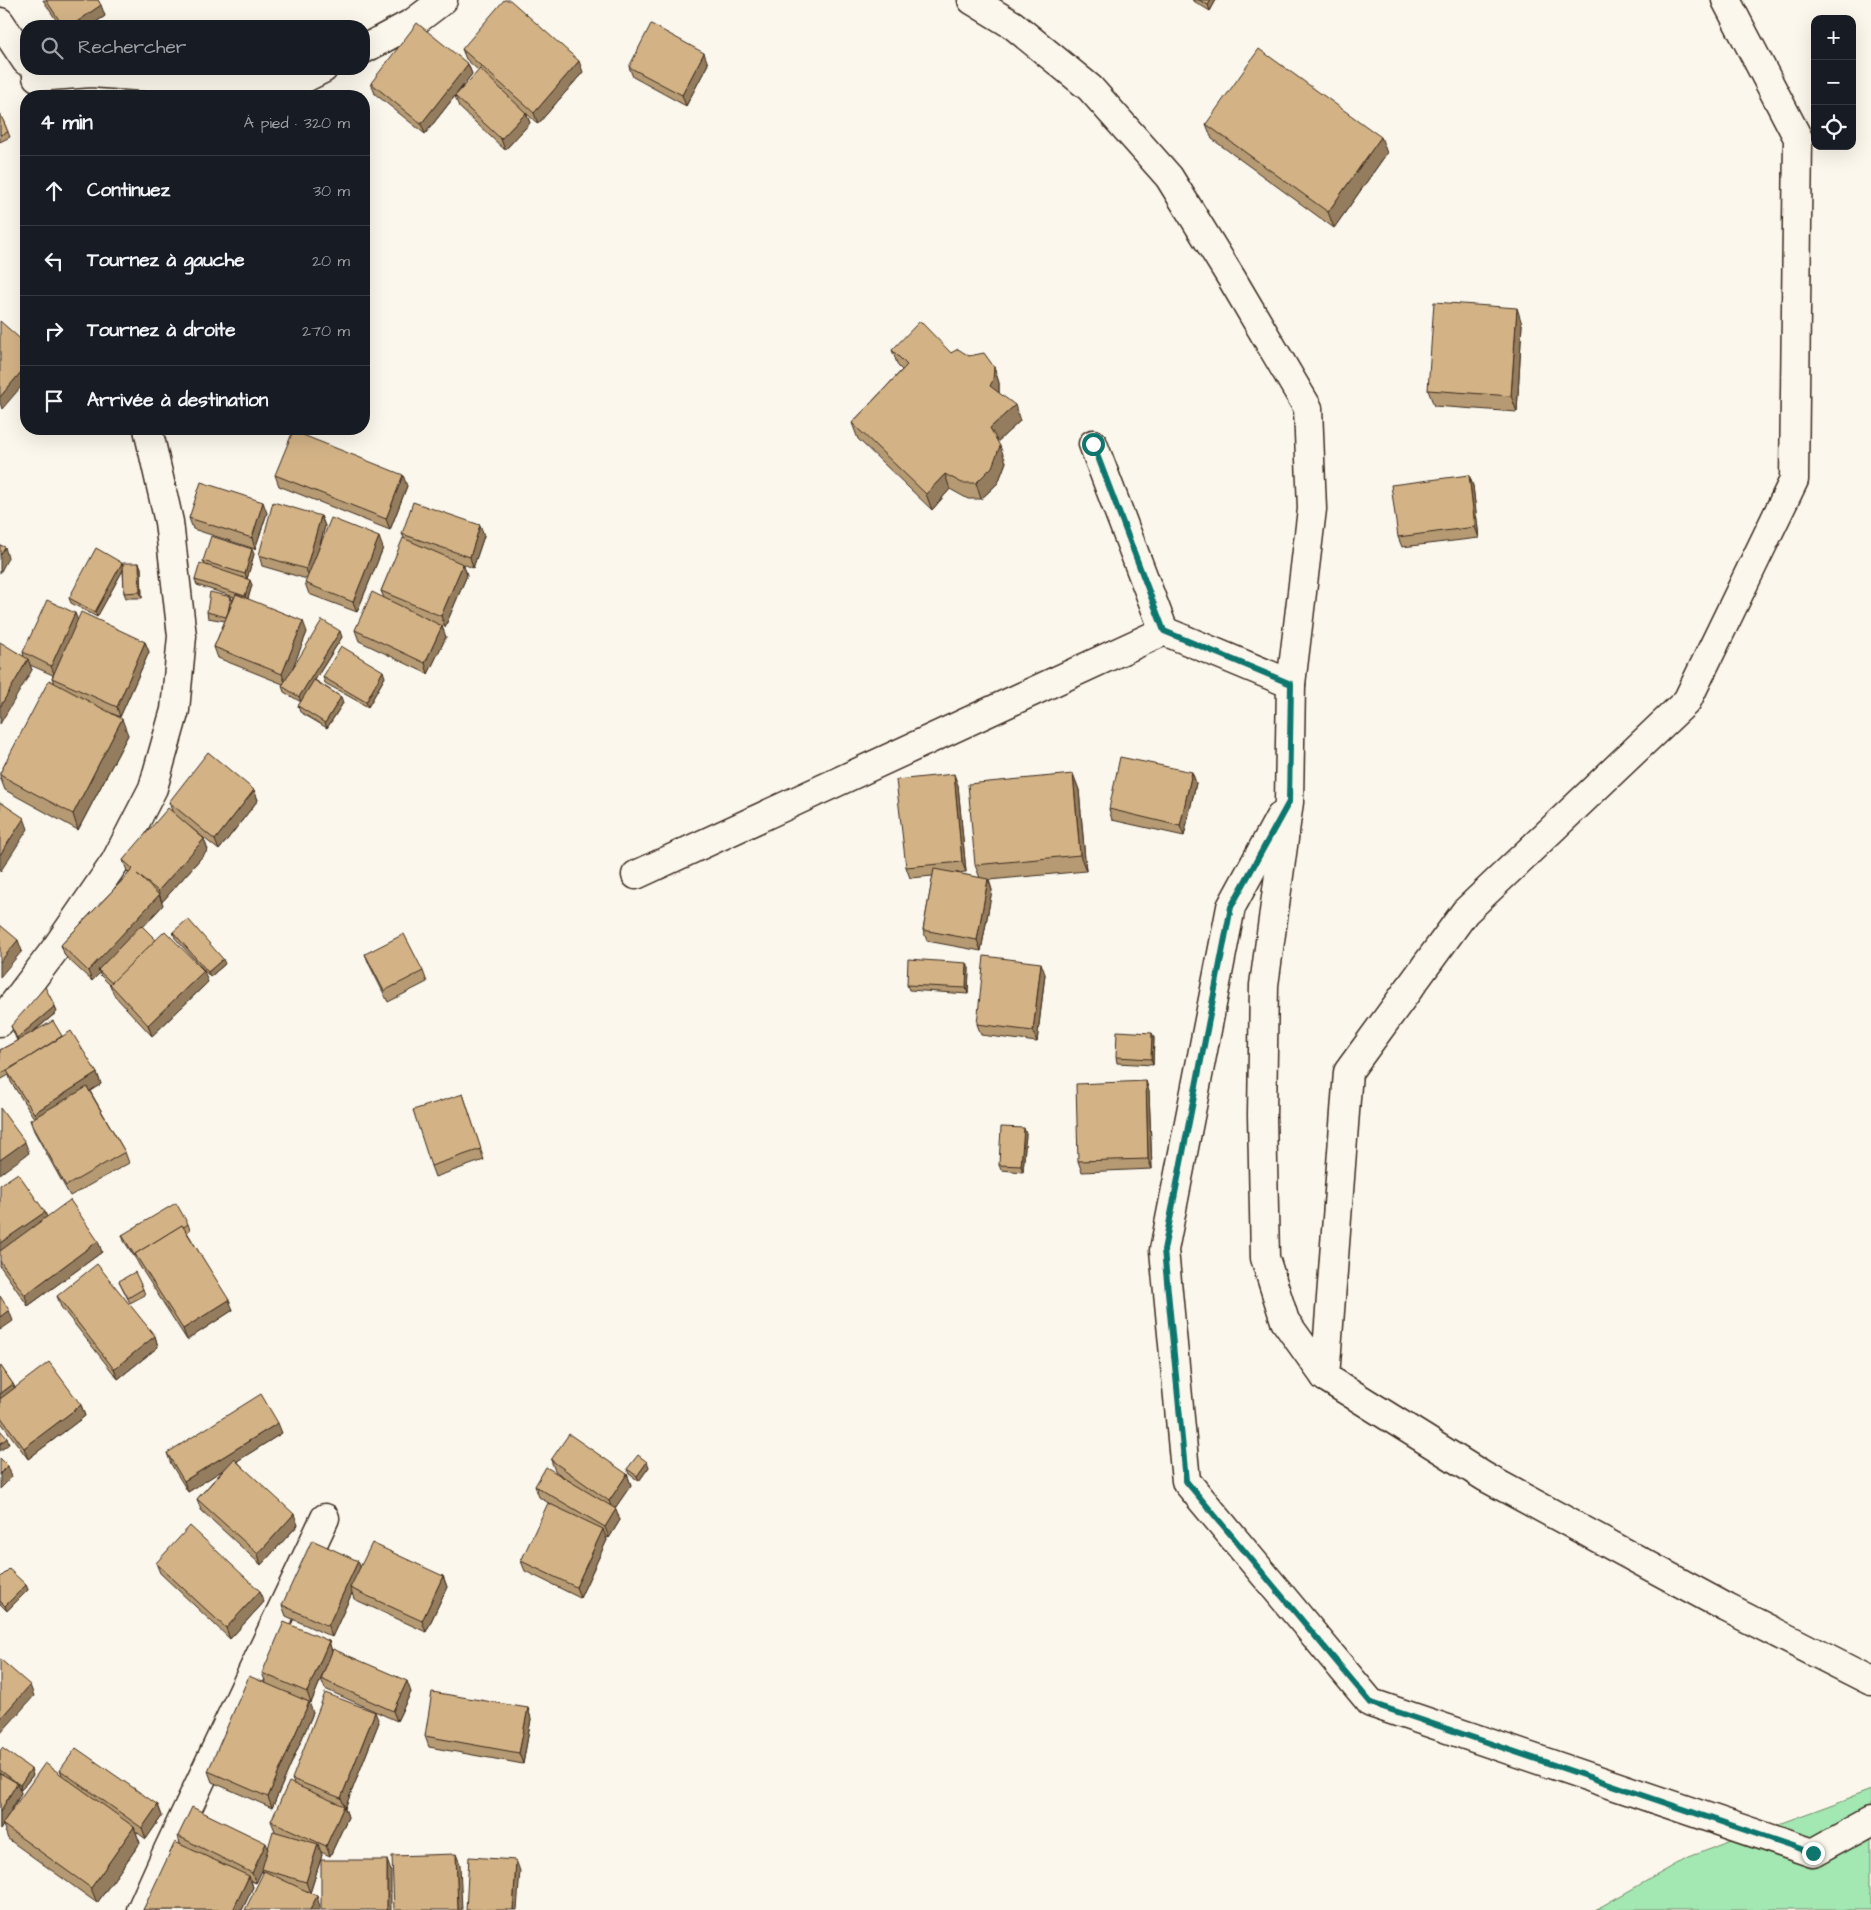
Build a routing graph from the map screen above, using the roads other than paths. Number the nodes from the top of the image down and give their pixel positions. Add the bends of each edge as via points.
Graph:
1 (443, 0) edge
2 (972, 0) edge
3 (1726, 0) edge
4 (0, 22) edge
5 (370, 46) edge
6 (20, 53) edge
7 (54, 75) edge
8 (120, 75) edge
9 (311, 75) edge
10 (35, 76) edge
11 (149, 435) edge
12 (1093, 444) dead end
13 (1164, 631) junction
14 (1291, 684) junction
15 (1289, 802) junction
16 (636, 876) dead end
17 (0, 1022) edge
18 (1325, 1377) junction
19 (325, 1518) dead end
20 (1871, 1681) edge
21 (1871, 1821) edge
22 (141, 1910) edge

1 - 5 street via 414,22
2 - 14 street via 1013,25 1090,88 1169,177 1308,408 1312,509
3 - 18 street via 1798,138 1794,480 1687,701 1465,912 1348,1072
4 - 6 street
7 - 10 street
8 - 9 street via 234,83 302,79
11 - 17 street via 170,522 182,636 175,710 153,788 115,862
12 - 13 street
13 - 14 street
13 - 16 street
14 - 15 street
15 - 18 street via 1264,985 1265,1258 1285,1321
15 - 21 street via 1231,907 1164,1250 1186,1481 1371,1703 1813,1853
18 - 20 street via 1485,1477
19 - 22 street

